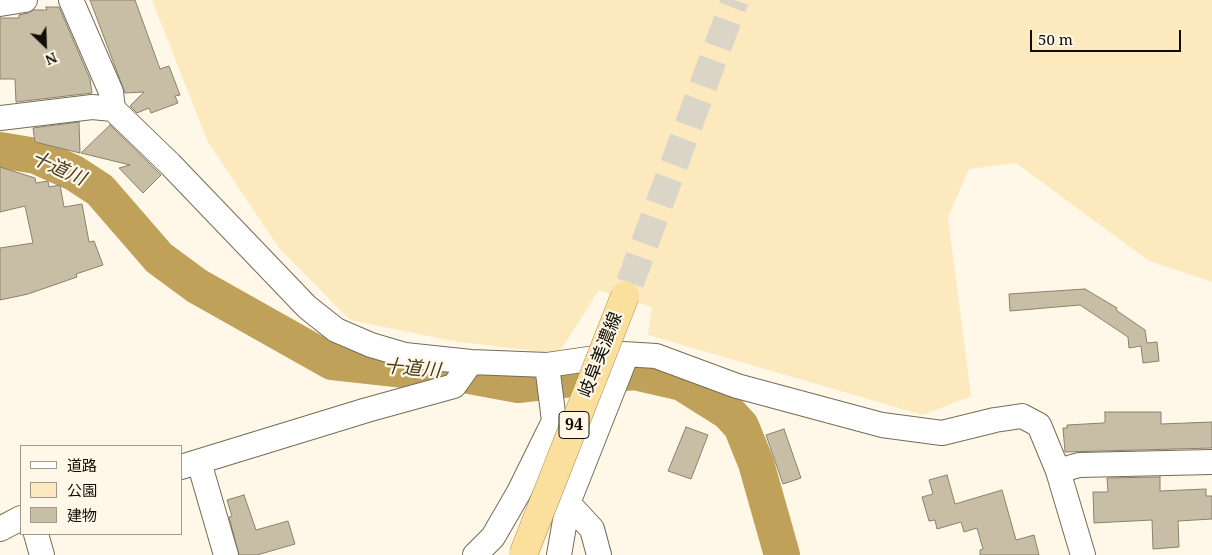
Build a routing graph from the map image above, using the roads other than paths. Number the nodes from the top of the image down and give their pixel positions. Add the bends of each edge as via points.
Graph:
1 (25, 0) edge
2 (71, 0) edge
3 (0, 4) edge
4 (113, 109) junction
5 (0, 118) edge
6 (624, 296) tunnel mouth
7 (623, 354) junction
8 (466, 369) junction
9 (548, 375) junction
10 (554, 422) junction
11 (1212, 462) edge
12 (190, 465) edge
13 (1058, 471) junction
14 (571, 495) junction
15 (20, 519) edge
16 (0, 529) edge
17 (36, 535) edge
18 (42, 555) edge
19 (226, 555) edge
20 (475, 555) edge
21 (523, 555) edge
22 (559, 555) edge
23 (599, 555) edge
24 (1083, 555) edge

1 - 3 street
2 - 4 street via 111,92
4 - 5 street via 92,107
4 - 8 street via 307,307 336,330 371,346
6 - 21 main road, 岐阜美濃線 / 94, bridge
7 - 9 street
7 - 13 street via 656,356 737,386 882,425 942,433 1022,416 1040,425
7 - 14 street via 623,364
8 - 9 street
8 - 12 street via 454,386
9 - 10 street
10 - 14 street
10 - 20 street via 511,507 493,537
11 - 13 street via 1079,465
12 - 19 street
13 - 24 street
14 - 22 street
14 - 23 street via 592,529
15 - 16 street
17 - 18 street

